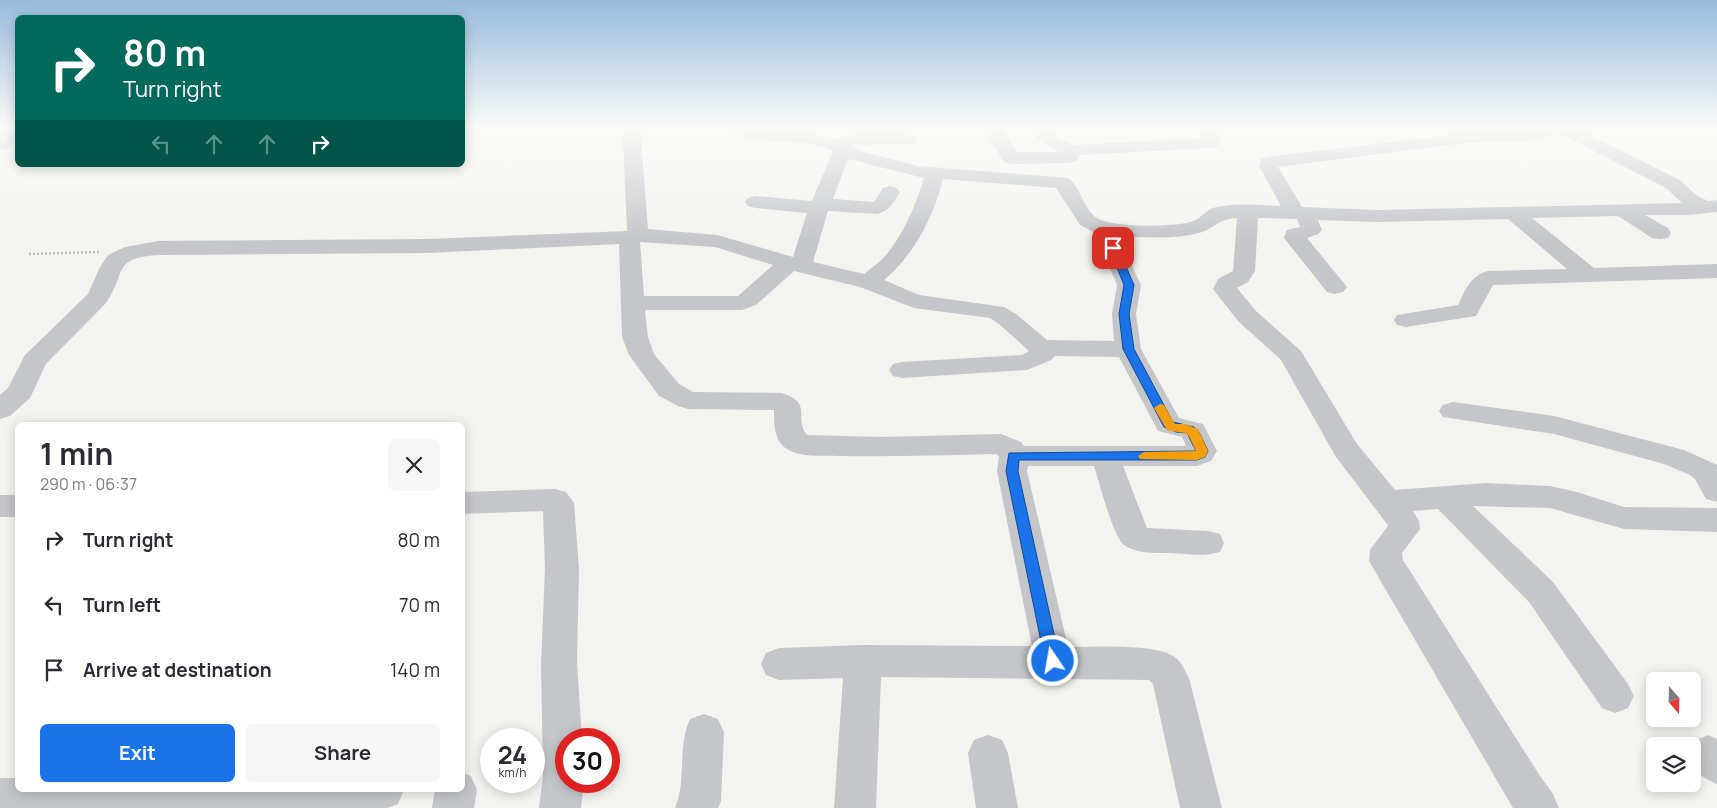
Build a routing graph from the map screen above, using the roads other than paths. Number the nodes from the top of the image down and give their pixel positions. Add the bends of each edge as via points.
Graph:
1 (633, 165) edge
2 (832, 165) edge
3 (890, 165) edge
4 (1032, 165) edge
5 (1049, 165) edge
6 (1268, 165) edge
7 (1636, 165) edge
8 (1041, 168) junction
9 (935, 173) junction
10 (890, 192) dead end
11 (754, 202) dead end
12 (820, 206) junction
13 (1711, 206) edge
14 (1621, 209) junction
15 (1248, 211) junction
16 (1512, 212) junction
17 (1301, 213) junction
18 (1104, 229) junction
19 (1660, 233) dead end
20 (634, 237) junction
21 (795, 264) junction
22 (1717, 271) edge
23 (1587, 274) junction
24 (868, 282) junction
25 (1335, 286) dead end
26 (632, 302) junction
27 (1406, 320) dead end
28 (1047, 349) junction
29 (1128, 349) junction
30 (902, 370) dead end
31 (0, 410) edge
32 (1453, 411) dead end
33 (1014, 456) junction
34 (1105, 456) junction
35 (1717, 491) edge
36 (1445, 497) junction
37 (1387, 502) junction
38 (465, 503) edge
39 (0, 506) edge
40 (15, 506) edge
41 (1717, 520) edge
42 (1208, 542) dead end
43 (862, 661) junction
44 (1053, 661) junction
45 (779, 664) dead end
46 (1616, 696) dead end
47 (704, 732) dead end
48 (988, 753) dead end
49 (367, 792) edge
50 (456, 792) edge
51 (229, 794) edge
52 (0, 798) edge
53 (452, 808) edge
54 (560, 808) edge
55 (696, 808) edge
56 (855, 808) edge
57 (997, 808) edge
58 (1201, 808) edge
59 (1538, 808) edge

1 - 20 street
2 - 12 street
3 - 9 street
4 - 8 street
5 - 8 street
6 - 17 street
7 - 13 street via 1673,184 1689,199
8 - 9 street
8 - 18 street via 1064,184 1087,221
9 - 24 street via 928,198 902,250
10 - 12 street via 877,208
11 - 12 street
12 - 21 street
13 - 14 street
14 - 16 street
14 - 19 street
15 - 17 street
15 - 18 street via 1218,213 1194,228 1164,232
15 - 37 street via 1244,271 1225,288 1247,316 1292,356 1341,442
16 - 17 street via 1378,216
16 - 23 street
17 - 25 street via 1311,230 1298,233 1294,238
18 - 29 street via 1129,285 1124,314
20 - 21 street via 717,241
20 - 26 street
20 - 31 street via 427,246 158,248 134,251 114,261 98,298 34,362 20,392
21 - 24 street
21 - 26 street via 742,303
22 - 23 street
23 - 27 street via 1488,278 1481,282 1467,311
24 - 28 street via 914,301 1000,313 1036,345
26 - 33 street via 635,337 642,355 669,390 681,398 781,402 788,407 792,439 803,445 1001,444 1011,449
28 - 29 street
28 - 30 street via 1027,362
29 - 34 street via 1168,424 1194,432 1202,451 1197,456
32 - 35 street via 1554,425 1674,457 1701,468
33 - 34 street
33 - 44 street via 1012,471
34 - 42 street via 1136,538
36 - 37 street
36 - 41 street via 1486,494 1550,497 1624,518
36 - 46 street via 1541,592
37 - 59 street via 1405,526 1386,550 1386,561
38 - 54 street via 547,500 558,503 562,569 559,662 564,776
39 - 40 street
43 - 44 street
43 - 45 street
43 - 56 street
44 - 58 street via 1150,664 1162,668 1170,678
47 - 55 street via 700,801
48 - 57 street
49 - 51 street via 326,797
50 - 53 street
51 - 52 street

